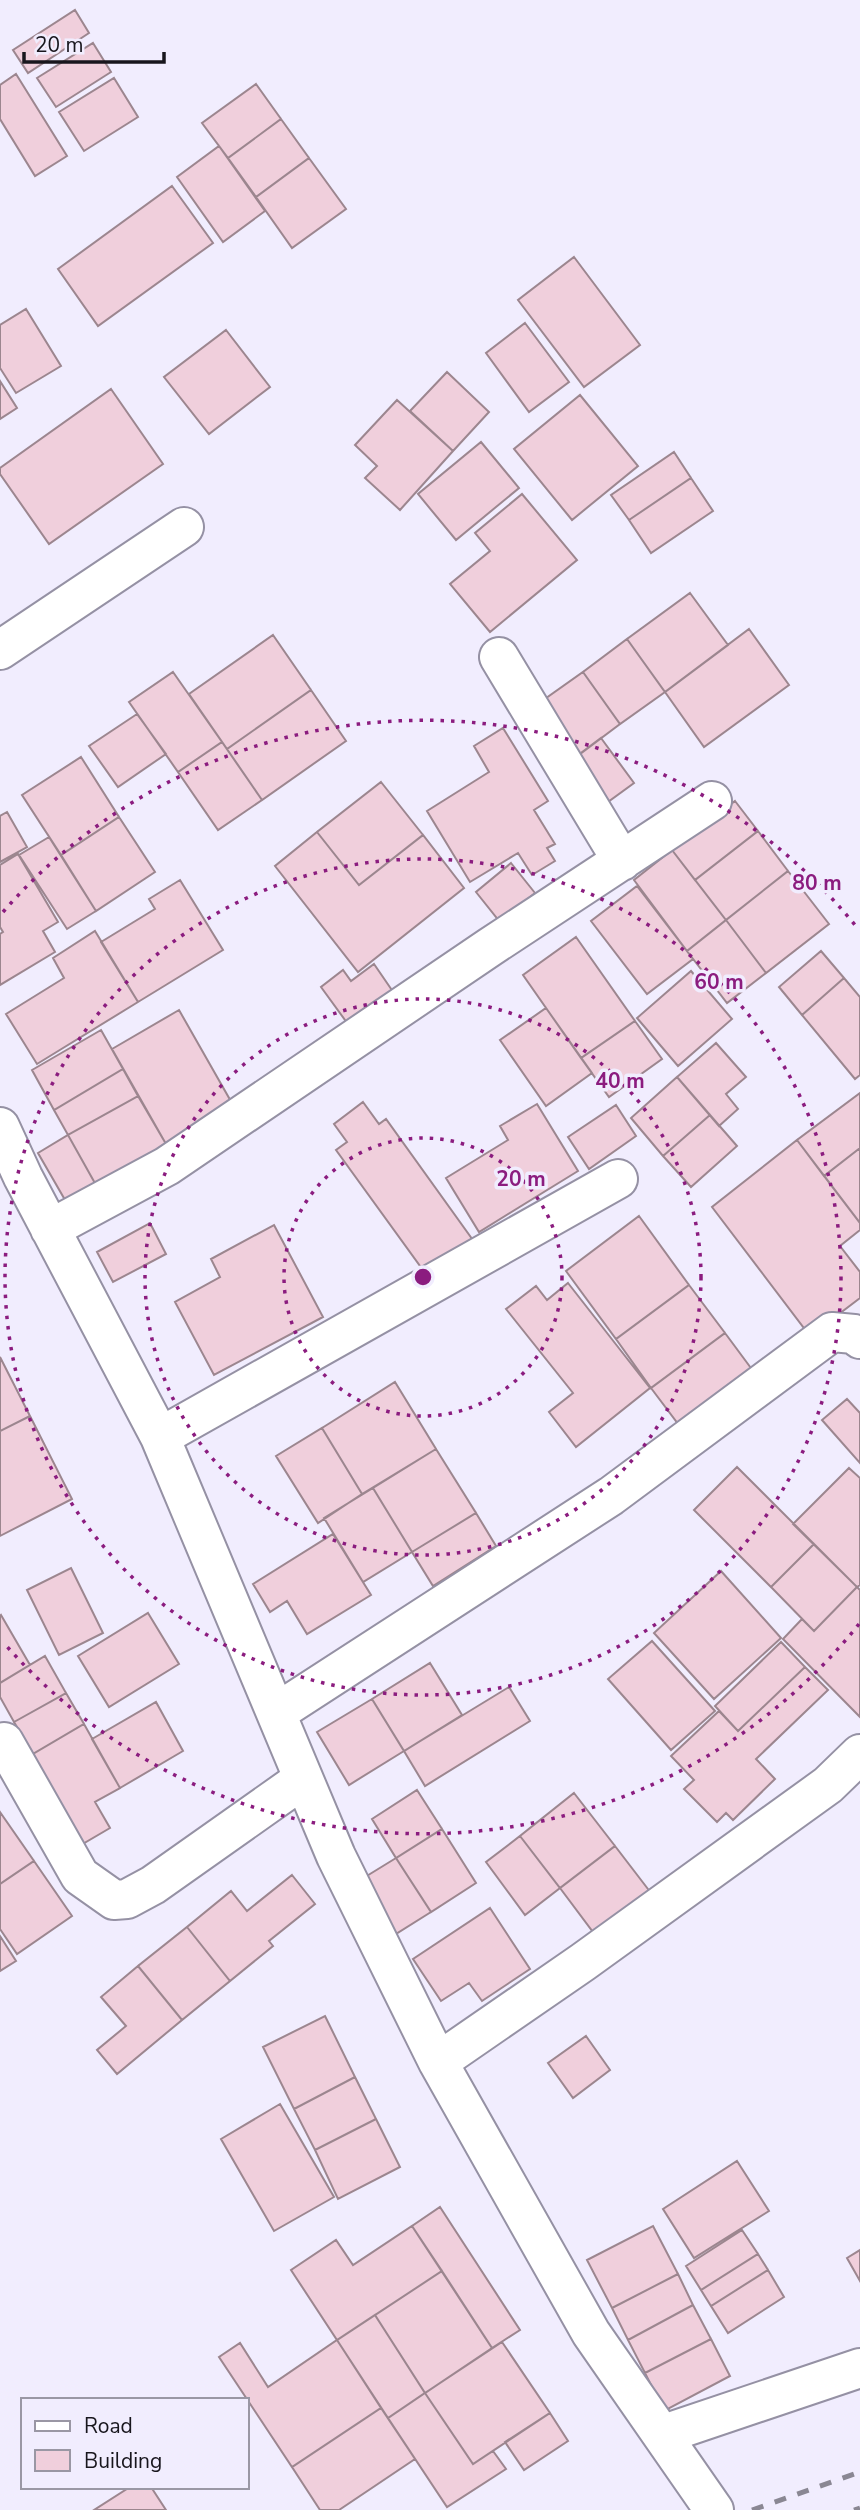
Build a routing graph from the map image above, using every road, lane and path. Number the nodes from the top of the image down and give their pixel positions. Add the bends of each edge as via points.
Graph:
1 (184, 527) dead end
2 (0, 650) edge
3 (499, 657) dead end
4 (712, 801) dead end
5 (622, 861) junction
6 (0, 1126) edge
7 (618, 1179) dead end
8 (11, 1183) edge
9 (50, 1229) junction
10 (860, 1339) edge
11 (160, 1437) junction
12 (276, 1713) junction
13 (4, 1742) dead end
14 (860, 1754) edge
15 (303, 1779) junction
16 (438, 2062) junction
17 (860, 2368) edge
18 (664, 2434) junction
19 (714, 2510) edge

1 - 2 street
3 - 5 street
4 - 5 street
5 - 9 street via 167,1166
6 - 8 street
7 - 11 street
8 - 9 street
9 - 11 street
10 - 12 street via 832,1332 611,1496
11 - 12 street
12 - 15 street
13 - 15 street via 80,1875 114,1900 127,1899 153,1885
14 - 16 street via 828,1785
15 - 16 street
16 - 18 street via 592,2333
17 - 18 street
18 - 19 street

